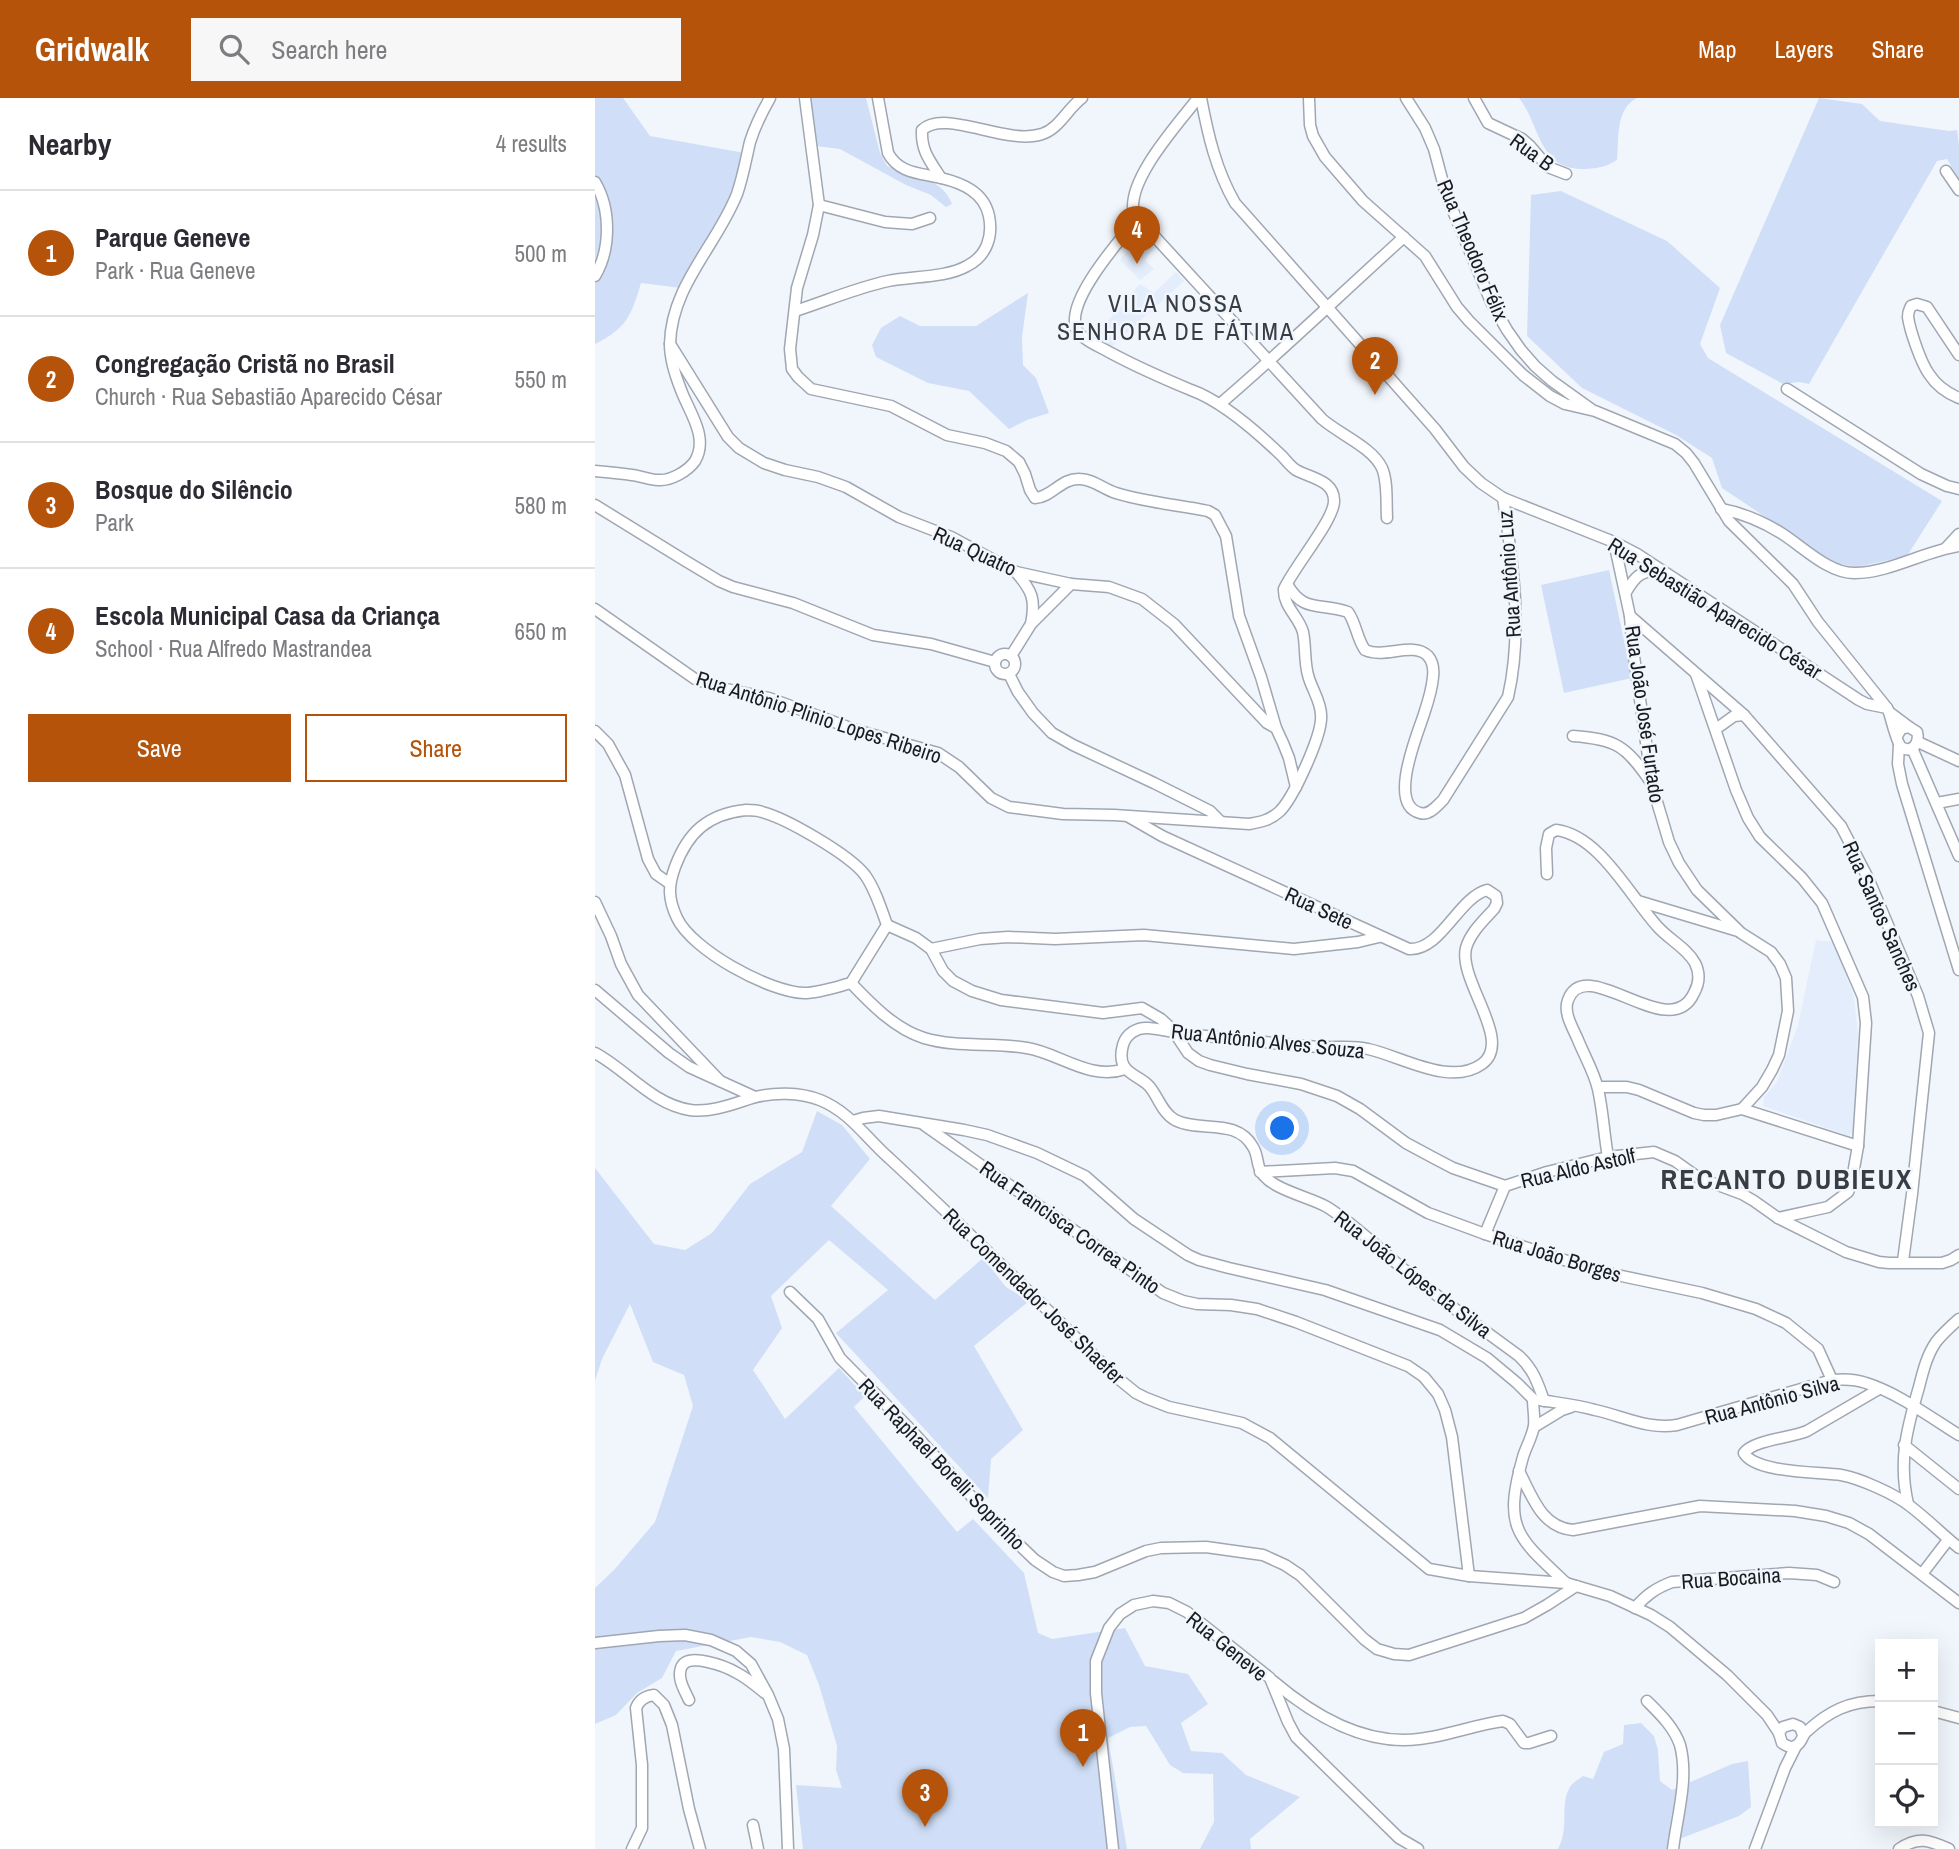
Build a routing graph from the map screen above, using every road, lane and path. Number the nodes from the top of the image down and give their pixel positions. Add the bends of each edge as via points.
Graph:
1 (770, 98) edge
2 (805, 98) edge
3 (878, 98) edge
4 (1082, 98) edge
5 (1200, 98) edge
6 (1309, 98) edge
7 (1406, 98) edge
8 (1474, 98) edge
9 (1946, 171) dead end
10 (1566, 174) dead end
11 (941, 178) junction
12 (595, 182) edge
13 (1959, 190) edge
14 (819, 205) junction
15 (930, 218) dead end
16 (1137, 219) junction
17 (1408, 240) junction
18 (595, 276) edge
19 (1327, 306) junction
20 (795, 311) junction
21 (670, 344) junction
22 (1959, 355) edge
23 (1268, 363) junction
24 (1787, 389) dead end
25 (1959, 398) edge
26 (1220, 404) junction
27 (1595, 411) junction
28 (595, 471) edge
29 (1959, 488) edge
30 (1503, 498) junction
31 (595, 505) edge
32 (1721, 509) junction
33 (1387, 517) dead end
34 (1959, 534) edge
35 (1614, 542) junction
36 (1959, 546) edge
37 (1946, 548) junction
38 (1659, 569) junction
39 (1016, 572) junction
40 (1287, 583) junction
41 (1071, 584) junction
42 (1626, 592) junction
43 (595, 609) edge
44 (1630, 616) junction
45 (1031, 624) junction
46 (1651, 634) junction
47 (1632, 642) junction
48 (1011, 656) junction
49 (995, 662) junction
50 (1009, 674) junction
51 (1696, 674) junction
52 (1888, 710) junction
53 (1744, 715) junction
54 (1909, 727) junction
55 (1276, 728) junction
56 (1716, 729) junction
57 (595, 731) edge
58 (1573, 736) dead end
59 (1898, 740) junction
60 (1915, 745) junction
61 (1959, 761) edge
62 (1652, 785) junction
63 (1296, 788) junction
64 (1959, 799) edge
65 (1937, 803) junction
66 (1129, 817) junction
67 (1221, 822) junction
68 (1959, 856) edge
69 (1548, 874) dead end
70 (669, 883) junction
71 (1496, 896) joint
72 (1637, 901) junction
73 (595, 902) edge
74 (887, 925) junction
75 (1741, 933) junction
76 (1380, 937) junction
77 (931, 949) junction
78 (1959, 970) edge
79 (851, 983) junction
80 (595, 990) edge
81 (1176, 1032) junction
82 (595, 1053) edge
83 (1125, 1069) junction
84 (720, 1081) junction
85 (1598, 1087) junction
86 (755, 1097) junction
87 (1742, 1109) junction
88 (853, 1121) junction
89 (924, 1125) junction
90 (1858, 1146) junction
91 (1608, 1157) junction
92 (1260, 1172) junction
93 (1505, 1186) junction
94 (1778, 1218) junction
95 (1485, 1234) junction
96 (1959, 1255) edge
97 (1903, 1261) junction
98 (1942, 1263) junction
99 (1959, 1268) edge
100 (790, 1292) dead end
101 (1959, 1318) edge
102 (1832, 1380) junction
103 (1879, 1389) junction
104 (1533, 1399) junction
105 (1544, 1401) junction
106 (1575, 1406) junction
107 (1913, 1406) junction
108 (1534, 1427) junction
109 (1959, 1435) edge
110 (1904, 1445) junction
111 (1519, 1471) junction
112 (1959, 1489) edge
113 (1908, 1504) junction
114 (1948, 1539) junction
115 (1959, 1548) edge
116 (1923, 1574) junction
117 (1469, 1576) junction
118 (1834, 1582) dead end
119 (1571, 1584) junction
120 (1959, 1603) edge
121 (1635, 1608) junction
122 (595, 1643) edge
123 (1270, 1678) junction
124 (768, 1695) junction
125 (689, 1700) dead end
126 (1647, 1701) dead end
127 (1875, 1701) edge
128 (1938, 1712) edge
129 (1822, 1718) junction
130 (1959, 1718) edge
131 (1786, 1731) junction
132 (1803, 1735) junction
133 (1551, 1736) dead end
134 (1796, 1746) junction
135 (1785, 1768) junction
136 (753, 1825) dead end
137 (632, 1849) edge
138 (700, 1849) edge
139 (758, 1849) edge
140 (789, 1849) edge
141 (1112, 1849) edge
142 (1418, 1849) edge
143 (1673, 1849) edge
144 (1755, 1849) edge
145 (1899, 1849) edge
146 (1949, 1849) edge

1 - 21 street via 755,129 736,195 676,304
2 - 14 street
3 - 11 street via 892,160 912,173
4 - 11 street via 1055,127 1039,135 1013,137 932,123 922,130 921,143
5 - 16 street via 1141,176 1132,209
5 - 19 street, Rua Sebastião Aparecido César via 1217,167 1235,203
6 - 17 street via 1310,125 1318,148 1352,190
7 - 27 street, Rua Theodoro Félix via 1425,128 1446,194 1507,330 1544,373
8 - 10 street, Rua B via 1488,123 1522,139 1548,167
9 - 13 street
11 - 20 street via 971,189 988,212 991,229 981,256 953,271 888,281
12 - 18 street via 605,207 606,232 606,248
14 - 15 street via 885,222 912,225
14 - 20 street
16 - 23 street
16 - 26 street via 1096,270 1076,312 1076,330 1150,374
17 - 19 street
17 - 27 street via 1425,256 1457,307 1523,375 1565,404
19 - 23 street
19 - 30 street, Rua Sebastião Aparecido César via 1464,467
20 - 55 street via 791,362 804,384 891,406 947,435 1006,451 1019,462 1035,498 1081,479 1115,492 1215,515 1226,536 1238,616
21 - 28 street via 672,366 699,435 694,463 683,473 659,480
21 - 39 street, Rua Quatro via 720,427 739,448 764,463 846,487
22 - 25 street via 1927,307 1911,306 1908,315 1921,360 1935,382
23 - 26 street
23 - 33 street via 1333,429 1379,463
24 - 29 street via 1921,474
26 - 40 street via 1297,470 1331,490 1334,499 1329,517
27 - 32 street via 1681,448
30 - 35 street, Rua Sebastião Aparecido César
30 - 40 street, Rua Antônio Luz via 1514,584 1512,681 1508,697 1443,800 1426,813 1412,808 1405,790 1433,675 1430,659 1417,650 1365,650 1348,612 1300,601
31 - 49 street via 733,587 793,603 873,635 931,644
32 - 37 street via 1779,531 1842,572 1876,570
32 - 52 street via 1735,529 1793,584
34 - 37 street
35 - 38 street, Rua Sebastião Aparecido César
35 - 42 street, Rua João José Furtado
36 - 37 street
38 - 42 street via 1642,572
38 - 52 street, Rua Sebastião Aparecido César via 1867,705
39 - 41 street, Rua Quatro
39 - 45 street via 1032,594
40 - 63 street, Rua Antônio Plinio Lopes Ribeiro via 1283,593 1303,633 1306,668 1321,713
41 - 45 street
41 - 55 street, Rua Quatro via 1109,587 1152,605
42 - 44 street, Rua João José Furtado
43 - 66 street, Rua Antônio Plinio Lopes Ribeiro via 695,679 938,752 991,798 1010,807
44 - 46 street, Rua Santos Sanches
44 - 47 street, Rua João José Furtado
45 - 48 street
46 - 47 street
46 - 51 street, Rua Santos Sanches
47 - 62 street, Rua João José Furtado
48 - 49 street via 1002,654
48 - 50 street via 1016,664
49 - 50 street via 997,671
50 - 67 street via 1033,713 1052,733 1210,811
51 - 53 street, Rua Santos Sanches
51 - 56 street
52 - 54 street, Rua Sebastião Aparecido César
52 - 59 street
53 - 56 street via 1728,719
53 - 97 street, Rua Santos Sanches via 1844,831 1926,1017 1929,1033
54 - 59 street via 1901,729
54 - 60 street via 1917,732
55 - 63 street, Rua Quatro
56 - 90 street via 1748,818 1822,903 1863,997 1866,1024
57 - 70 street via 620,763 648,859 656,874
58 - 62 street via 1618,746 1637,762
59 - 60 street via 1904,748
59 - 78 street via 1902,784
60 - 61 street
60 - 65 street
62 - 75 street, Rua João José Furtado via 1679,863 1702,896
63 - 67 street, Rua Antônio Plinio Lopes Ribeiro via 1280,811 1264,821
64 - 65 street
65 - 68 street
66 - 67 street, Rua Antônio Plinio Lopes Ribeiro
66 - 76 street, Rua Sete
69 - 72 street via 1547,838 1556,830 1564,831 1598,853
70 - 74 street via 681,850 695,831 732,811 759,811 781,818 857,866
70 - 79 street via 672,905 684,930 726,962 763,982 801,993
71 - 76 street, Rua Sete via 1482,891 1434,938 1415,949
71 - 81 street, Rua Antônio Alves Souza via 1494,909 1465,952 1470,982 1492,1038 1486,1061 1471,1070 1436,1072 1354,1046 1318,1047
72 - 75 street
72 - 85 street via 1695,963 1699,979 1690,1001 1671,1010 1655,1009 1598,987 1581,987 1571,993 1567,1015
73 - 84 street via 638,995
74 - 77 street
74 - 79 street
75 - 87 street via 1771,952 1780,964 1788,996 1779,1055 1762,1087
76 - 77 street via 1294,949 1144,935 1008,937
77 - 81 street via 943,971 972,991 1000,1000 1103,1013 1142,1008
79 - 83 street via 890,1018 924,1038 1028,1048 1078,1067
80 - 84 street via 669,1053
81 - 83 street, Rua Antônio Alves Souza via 1140,1028 1131,1033 1123,1044
81 - 93 street via 1184,1048 1199,1061 1337,1096 1432,1157
82 - 86 street, Rua Comendador José Shaefer via 646,1090 689,1110 718,1108
83 - 92 street via 1148,1085 1177,1121 1236,1130 1255,1149
84 - 86 street
85 - 87 street via 1639,1090 1704,1115
85 - 91 street
86 - 88 street, Rua Comendador José Shaefer via 801,1095 828,1104
87 - 90 street
88 - 89 street via 879,1116
88 - 117 street, Rua Comendador José Shaefer via 1136,1393 1169,1407 1256,1429 1421,1564
89 - 104 street via 987,1135 1060,1163 1085,1176 1163,1240 1199,1260 1325,1290 1440,1330 1487,1358
89 - 117 street, Rua Francisca Correa Pinto via 1163,1293 1197,1304 1257,1309 1408,1366 1424,1377 1438,1394 1452,1437
90 - 94 street via 1848,1192 1828,1207
91 - 93 street, Rua Aldo Astolf
91 - 94 street, Rua Aldo Astolf via 1641,1152 1665,1155 1699,1178 1754,1201
92 - 95 street, Rua João Borges via 1353,1171 1428,1213
92 - 105 street, Rua João Lópes da Silva via 1273,1184 1341,1216 1405,1271 1519,1356 1536,1377
93 - 95 street
94 - 97 street, Rua Aldo Astolf via 1846,1252 1879,1262
95 - 102 street, Rua João Borges via 1598,1271 1756,1309 1786,1323 1818,1349
96 - 98 street, Rua Aldo Astolf
97 - 98 street, Rua Aldo Astolf
98 - 99 street
100 - 119 street, Rua Raphael Borelli Soprinho via 818,1319 840,1358 990,1517 1053,1572 1078,1576 1161,1548 1206,1547 1263,1555 1300,1575 1377,1649 1409,1655 1524,1618 1548,1605
101 - 107 street via 1931,1351
102 - 103 street, Rua Antônio Silva via 1849,1379
102 - 106 street, Rua Antônio Silva via 1663,1427
103 - 107 street, Rua Antônio Silva
103 - 113 street via 1807,1431 1749,1447 1744,1453 1762,1466 1863,1481
104 - 105 street, Rua Antônio Silva
104 - 108 street
105 - 106 street, Rua Antônio Silva
106 - 108 street
107 - 109 street, Rua Antônio Silva
107 - 110 street
108 - 111 street
110 - 112 street
110 - 113 street
111 - 116 street via 1543,1516 1561,1529 1700,1506 1795,1511 1849,1523
111 - 119 street via 1514,1495 1517,1528 1532,1550
113 - 114 street
114 - 115 street
114 - 116 street
116 - 120 street
117 - 119 street, Rua Comendador José Shaefer
118 - 121 street, Rua Bocaina via 1817,1575 1789,1573 1672,1582 1657,1587
119 - 121 street, Rua Comendador José Shaefer
121 - 131 street, Rua Comendador José Shaefer via 1670,1627
122 - 124 street via 659,1636 711,1640 751,1664
123 - 133 street via 1298,1702 1372,1738 1417,1740 1503,1721 1524,1743
123 - 141 street, Rua Geneve via 1187,1612 1169,1603 1134,1605 1120,1614 1108,1628 1096,1661 1095,1693
123 - 142 street, Rua Geneve via 1296,1737 1399,1838
124 - 125 street via 739,1673 692,1660 680,1670
124 - 140 street via 779,1719 784,1749
126 - 143 street via 1679,1744 1683,1786
127 - 129 street via 1848,1704
128 - 130 street
129 - 131 street
129 - 132 street
131 - 132 street, Rua Comendador José Shaefer via 1802,1731
131 - 134 street via 1791,1747
131 - 135 street
132 - 134 street
134 - 135 street
135 - 144 street
136 - 139 street
137 - 138 street via 642,1828 636,1708 640,1701 655,1695 672,1725
145 - 146 street via 1921,1840

